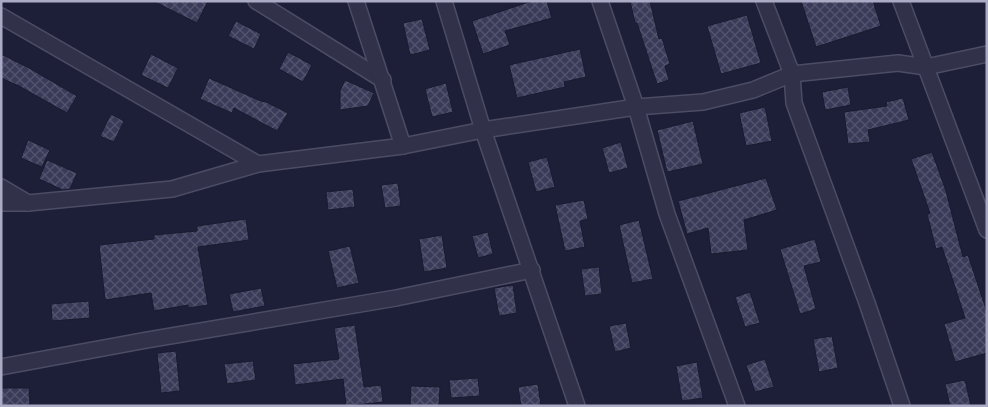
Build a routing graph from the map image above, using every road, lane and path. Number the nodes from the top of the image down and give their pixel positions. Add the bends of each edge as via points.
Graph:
1 (256, 1) edge
2 (356, 1) edge
3 (444, 1) edge
4 (600, 1) edge
5 (764, 1) edge
6 (902, 1) edge
7 (1, 16) edge
8 (987, 54) edge
9 (926, 68) junction
10 (792, 74) junction
11 (383, 80) junction
12 (636, 107) junction
13 (483, 130) junction
14 (403, 146) junction
15 (258, 164) junction
16 (1, 187) edge
17 (1, 203) edge
18 (28, 203) junction
19 (987, 230) edge
20 (532, 270) junction
21 (1, 367) edge
22 (577, 406) edge
23 (737, 406) edge
24 (902, 406) edge

1 - 11 street
2 - 11 street
3 - 13 street
4 - 12 street
5 - 10 street
6 - 9 street
7 - 15 street
8 - 9 street
9 - 10 street via 898,63
9 - 19 street
10 - 12 street via 753,90 703,102
10 - 24 street via 794,104 868,303
11 - 14 street
12 - 13 street
12 - 23 street via 667,214
13 - 14 street
13 - 20 street
14 - 15 street
15 - 18 street via 172,189
16 - 18 street
17 - 18 street
20 - 21 street via 396,298
20 - 22 street

